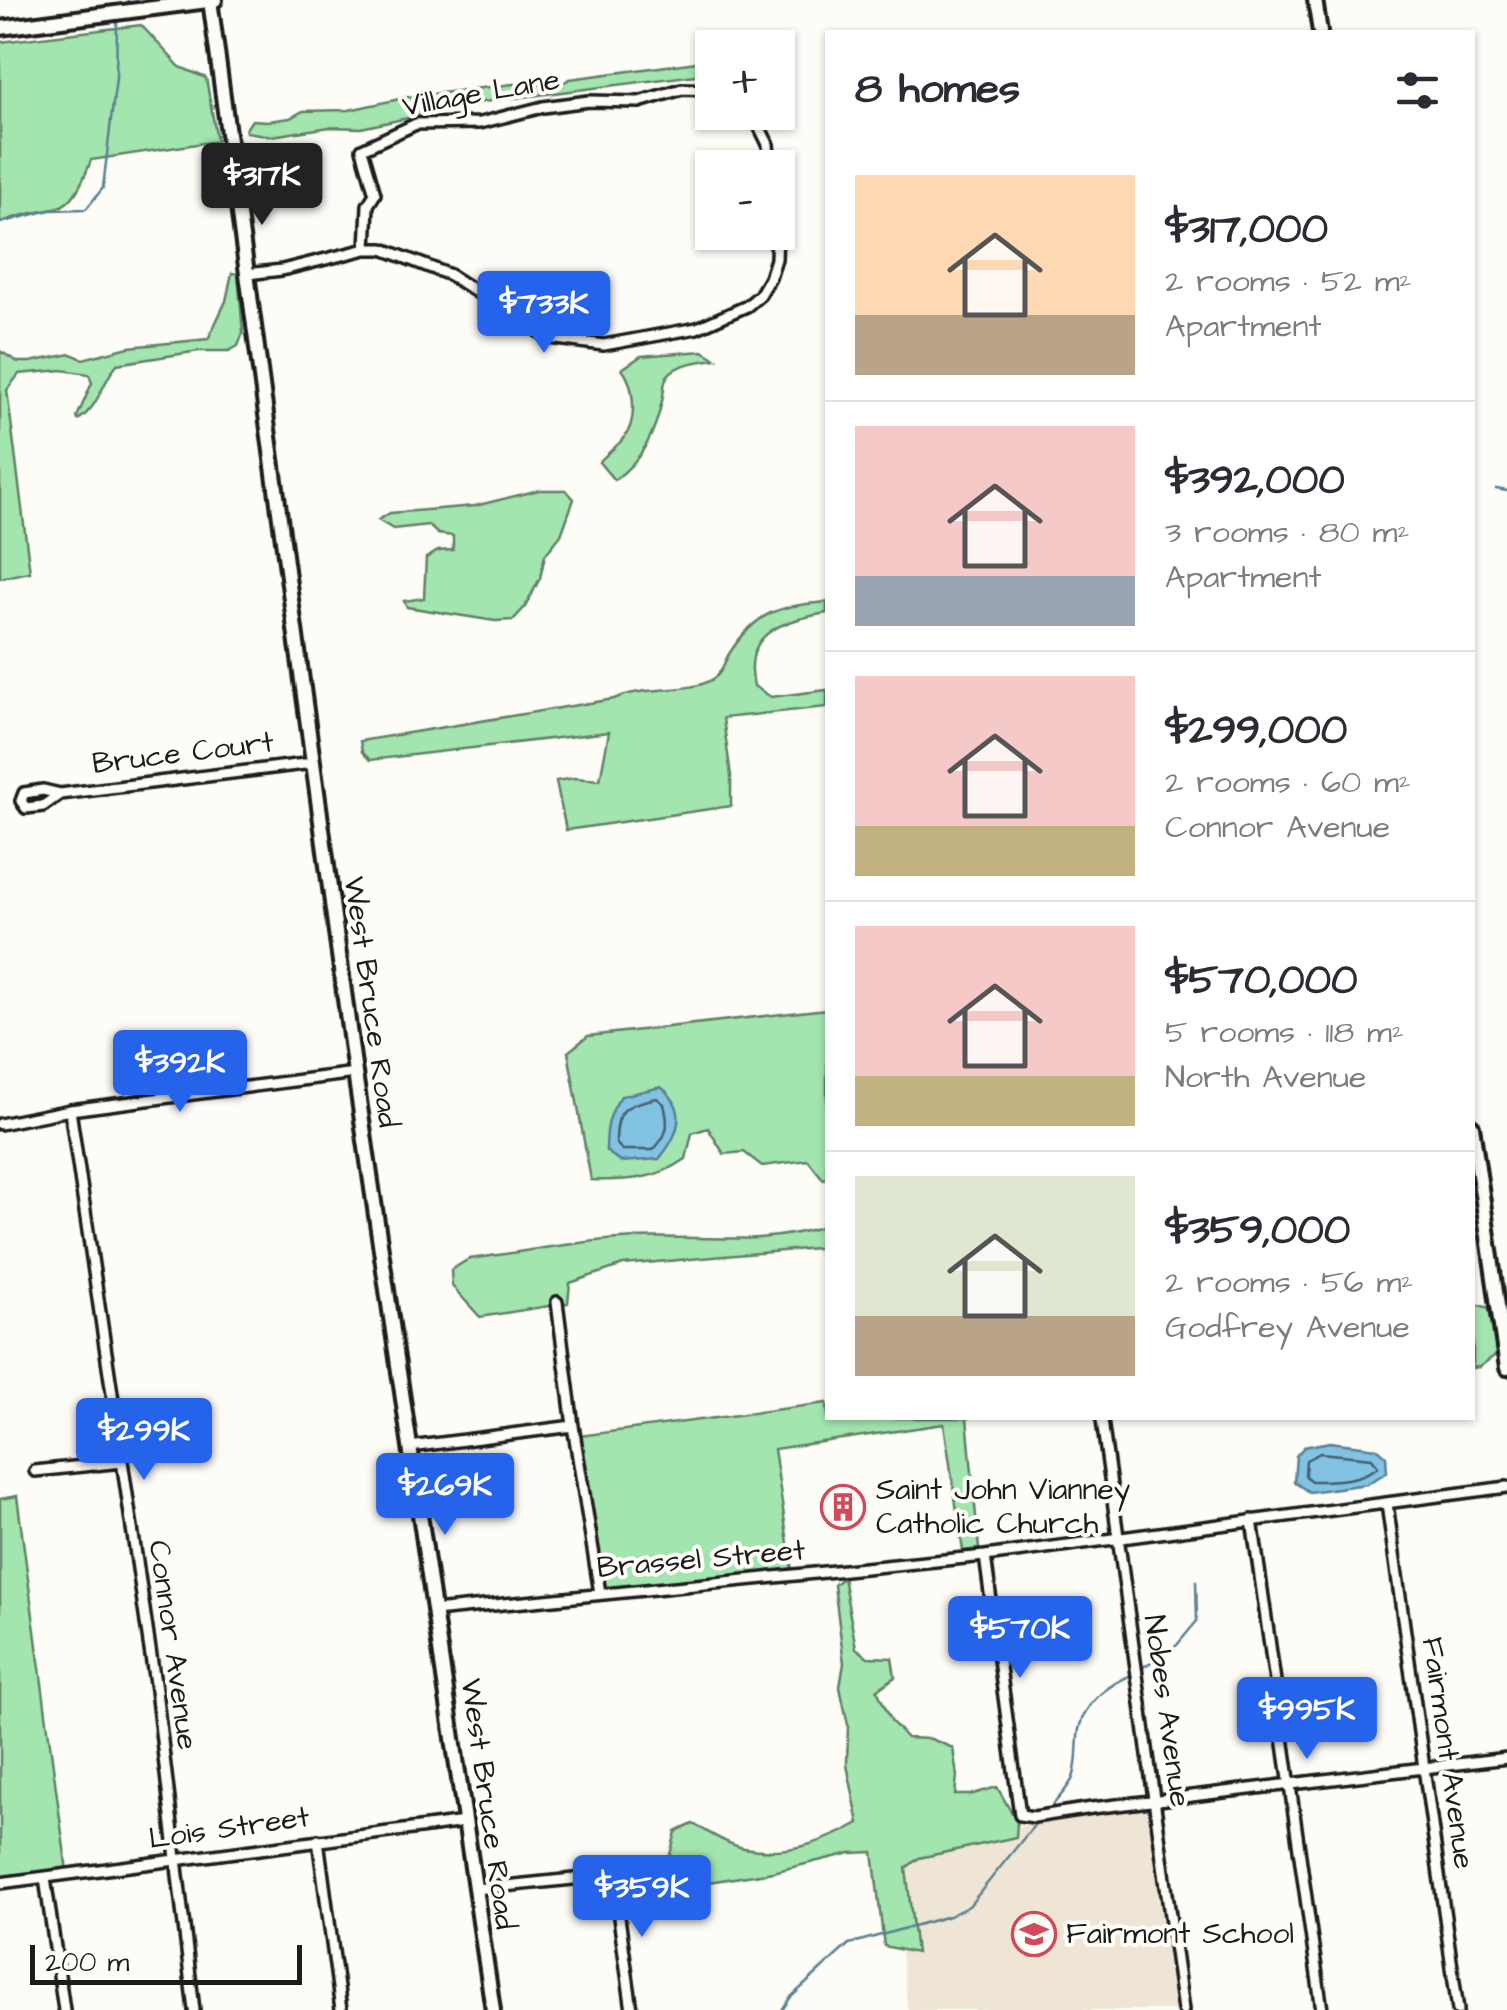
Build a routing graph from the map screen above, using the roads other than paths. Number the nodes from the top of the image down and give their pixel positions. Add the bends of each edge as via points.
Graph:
1 (212, 0) edge
2 (1315, 0) edge
3 (0, 28) edge
4 (1320, 30) edge
5 (695, 89) edge
6 (366, 248) junction
7 (776, 250) edge
8 (246, 274) junction
9 (312, 763) junction
10 (60, 794) dead end
11 (355, 1073) junction
12 (70, 1110) junction
13 (0, 1124) edge
14 (1475, 1147) edge
15 (558, 1302) dead end
16 (1507, 1368) edge
17 (1102, 1420) edge
18 (573, 1426) junction
19 (410, 1448) junction
20 (122, 1462) junction
21 (35, 1472) dead end
22 (1507, 1487) edge
23 (1388, 1504) junction
24 (1252, 1520) junction
25 (1116, 1536) junction
26 (985, 1556) junction
27 (600, 1593) junction
28 (434, 1611) junction
29 (1507, 1758) edge
30 (1426, 1767) junction
31 (1290, 1784) junction
32 (1155, 1800) junction
33 (465, 1822) junction
34 (318, 1840) junction
35 (174, 1862) junction
36 (45, 1878) junction
37 (0, 1884) edge
38 (475, 1889) junction
39 (64, 2010) edge
40 (194, 2010) edge
41 (341, 2010) edge
42 (493, 2010) edge
43 (632, 2010) edge
44 (1183, 2010) edge
45 (1322, 2010) edge
46 (1458, 2010) edge

1 - 3 street
1 - 8 street, West Bruce Road
2 - 4 street
5 - 6 street, Village Lane via 639,102 543,107 480,123 416,124 372,142 362,148 375,194 368,205
6 - 7 street via 383,248 450,274 550,338 604,346 697,328 748,306 770,278
6 - 8 street
8 - 9 street, West Bruce Road
9 - 10 street, Bruce Court
9 - 11 street, West Bruce Road
11 - 12 street
11 - 19 street, West Bruce Road
12 - 13 street
12 - 20 street, Connor Avenue
14 - 16 street
15 - 18 street
17 - 25 street, Nobes Avenue
18 - 19 street
18 - 27 street
19 - 28 street, West Bruce Road
20 - 21 street
20 - 35 street, Connor Avenue
22 - 23 street, Brassel Street
23 - 24 street, Brassel Street
23 - 30 street, Fairmont Avenue
24 - 25 street, Brassel Street
24 - 31 street
25 - 26 street, Brassel Street
25 - 32 street, Nobes Avenue
26 - 27 street, Brassel Street
26 - 32 street via 1020,1816
27 - 28 street, Brassel Street
28 - 33 street, West Bruce Road
29 - 30 street
30 - 31 street
30 - 46 street, Fairmont Avenue
31 - 32 street
31 - 45 street
32 - 44 street, Nobes Avenue
33 - 34 street, Lois Street
33 - 38 street, West Bruce Road
34 - 35 street, Lois Street
34 - 41 street
35 - 36 street, Lois Street
35 - 40 street, Connor Avenue
36 - 37 street, Lois Street
36 - 39 street
38 - 42 street, West Bruce Road
38 - 43 street via 613,1874

